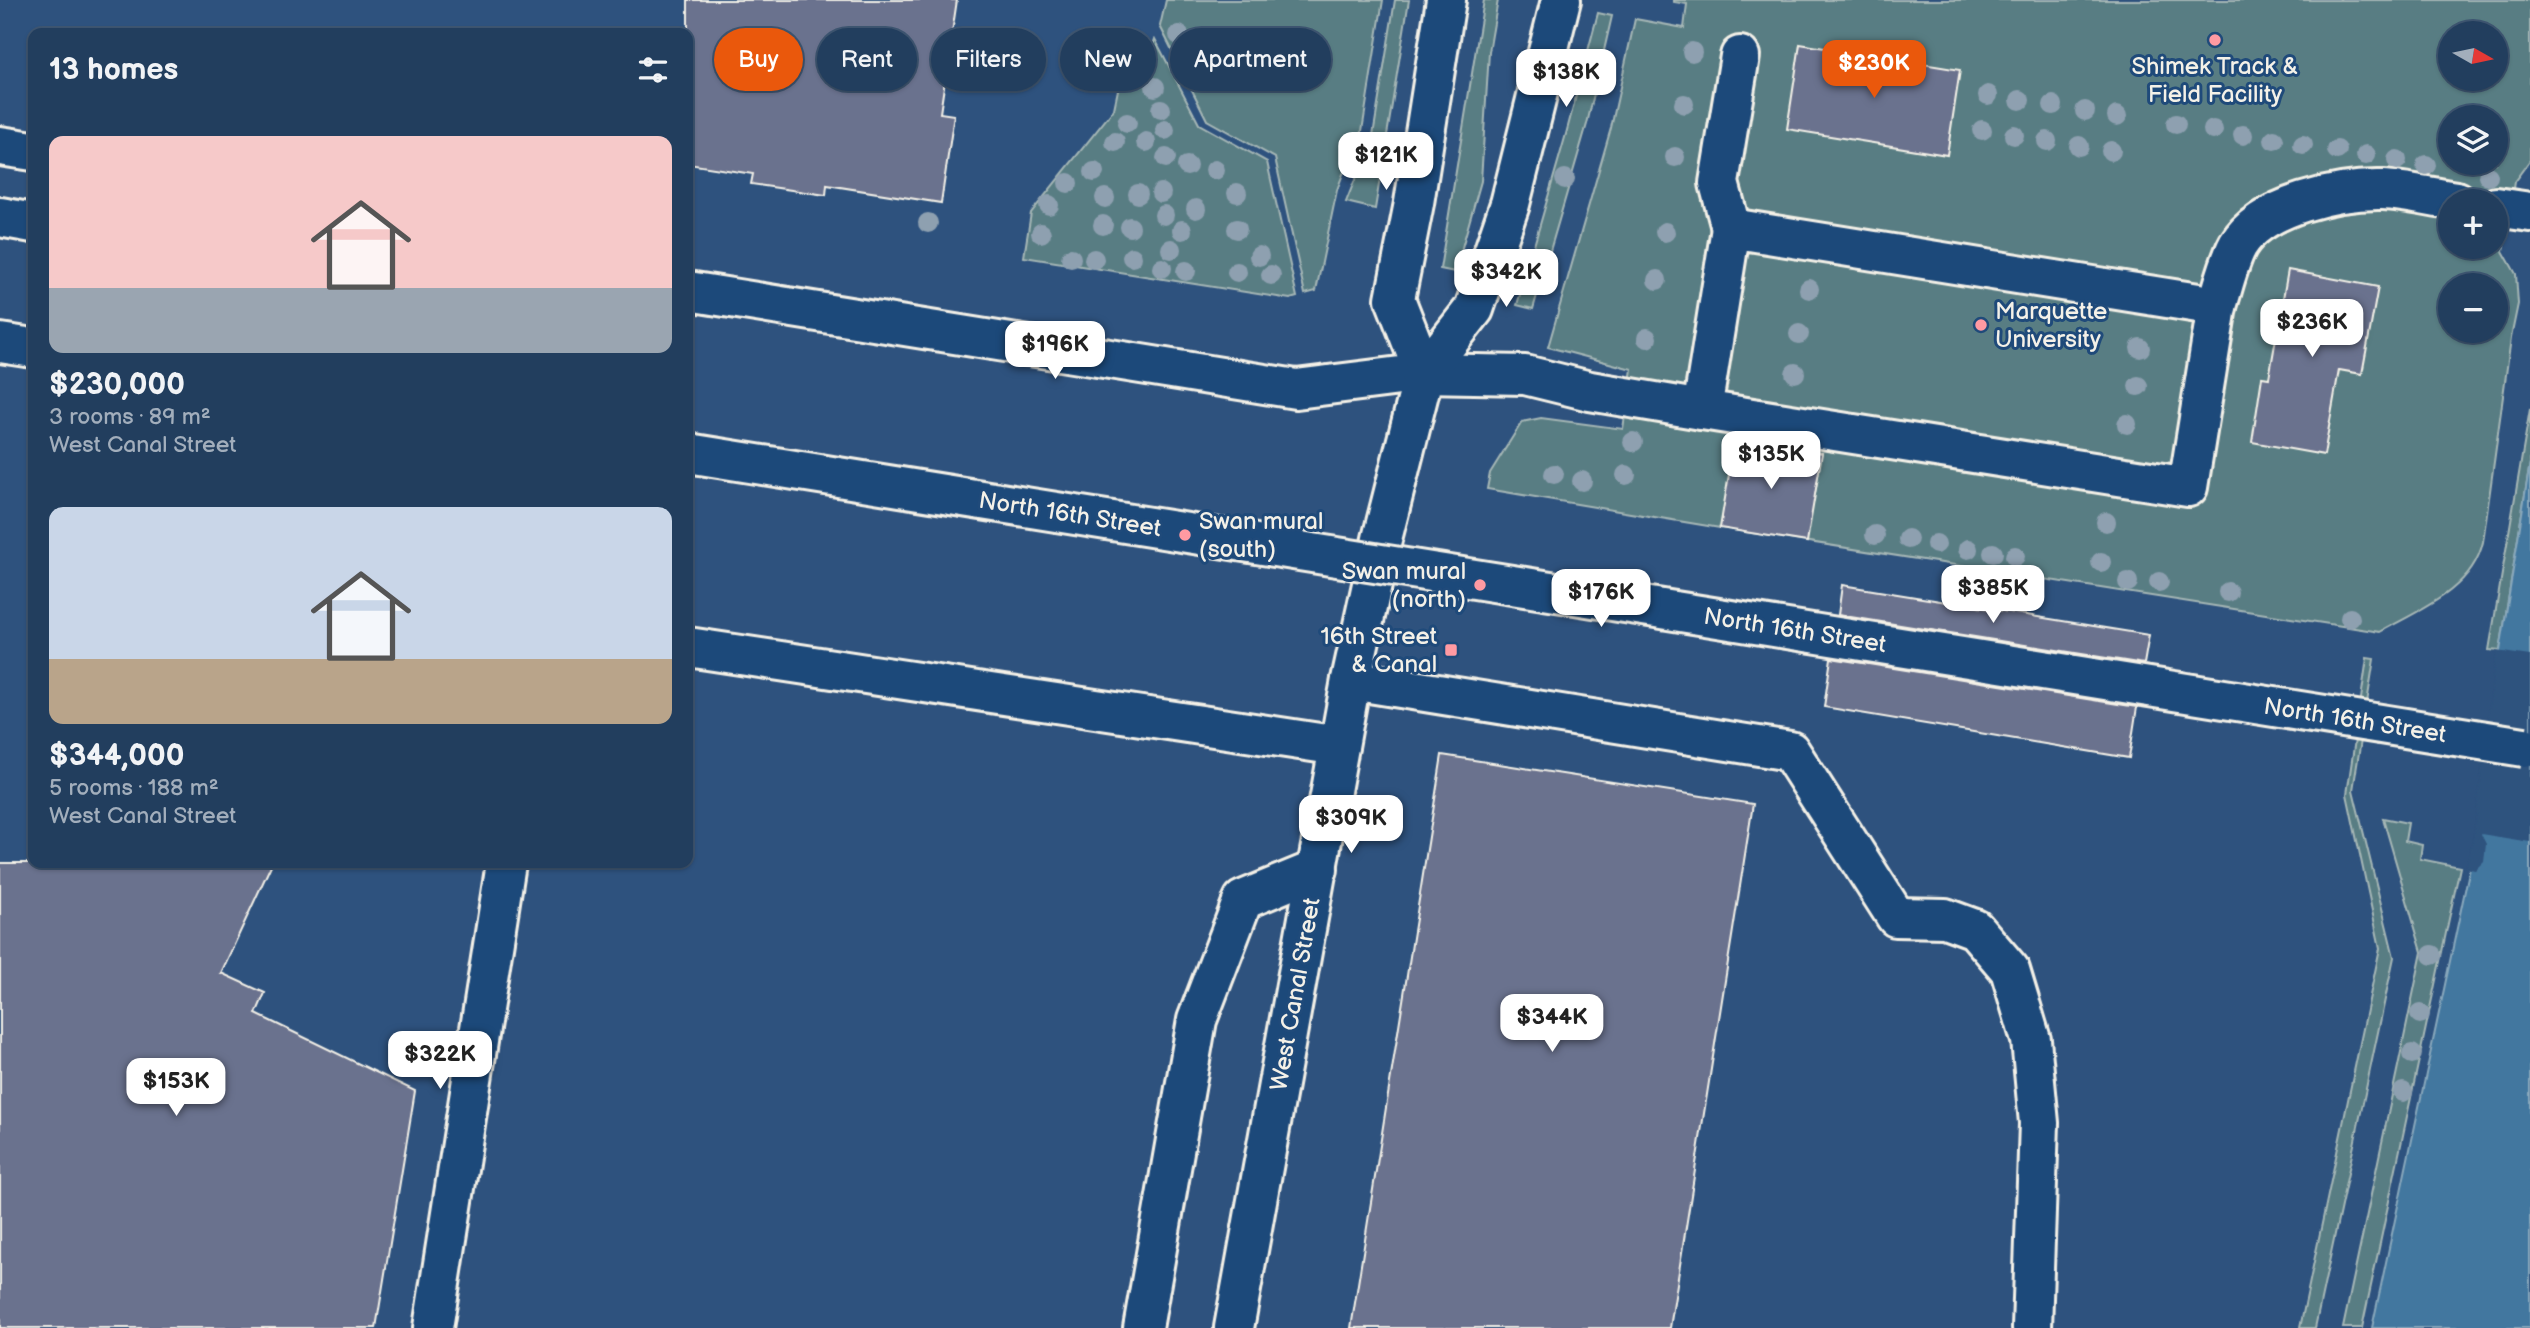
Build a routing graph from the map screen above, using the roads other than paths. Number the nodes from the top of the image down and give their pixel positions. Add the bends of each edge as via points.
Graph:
1 (1446, 0) edge
2 (1561, 0) edge
3 (1740, 56) dead end
4 (0, 146) edge
5 (28, 150) edge
6 (2438, 198) edge
7 (2508, 209) edge
8 (2530, 212) edge
9 (0, 217) edge
10 (28, 222) edge
11 (1731, 228) junction
12 (693, 292) edge
13 (2217, 306) junction
14 (0, 343) edge
15 (28, 347) edge
16 (1424, 373) junction
17 (1702, 410) junction
18 (693, 454) edge
19 (693, 648) edge
20 (1351, 680) junction
21 (1339, 746) junction
22 (2530, 748) edge
23 (505, 868) edge
24 (1318, 869) junction
25 (433, 1328) edge
26 (1143, 1328) edge
27 (1234, 1328) edge
28 (2032, 1328) edge

1 - 16 street via 1395,299
2 - 16 street, West Canal Street via 1510,204 1475,309
3 - 11 street via 1719,183
4 - 5 street
6 - 13 street via 2383,190 2337,195 2263,219 2238,245
7 - 8 street
9 - 10 street
11 - 13 street
11 - 17 street
12 - 16 street via 1296,389
13 - 17 street via 2188,487
14 - 15 street
16 - 17 street via 1525,375
16 - 20 street, West Canal Street
18 - 22 street, North 16th Street, bridge
19 - 21 street
20 - 21 street, West Canal Street
20 - 28 street via 1790,751 1896,917 1945,918 1975,929 2010,970 2031,1040 2039,1123
21 - 24 street, West Canal Street
23 - 25 street
24 - 26 street via 1243,900 1197,1020
24 - 27 street, West Canal Street

